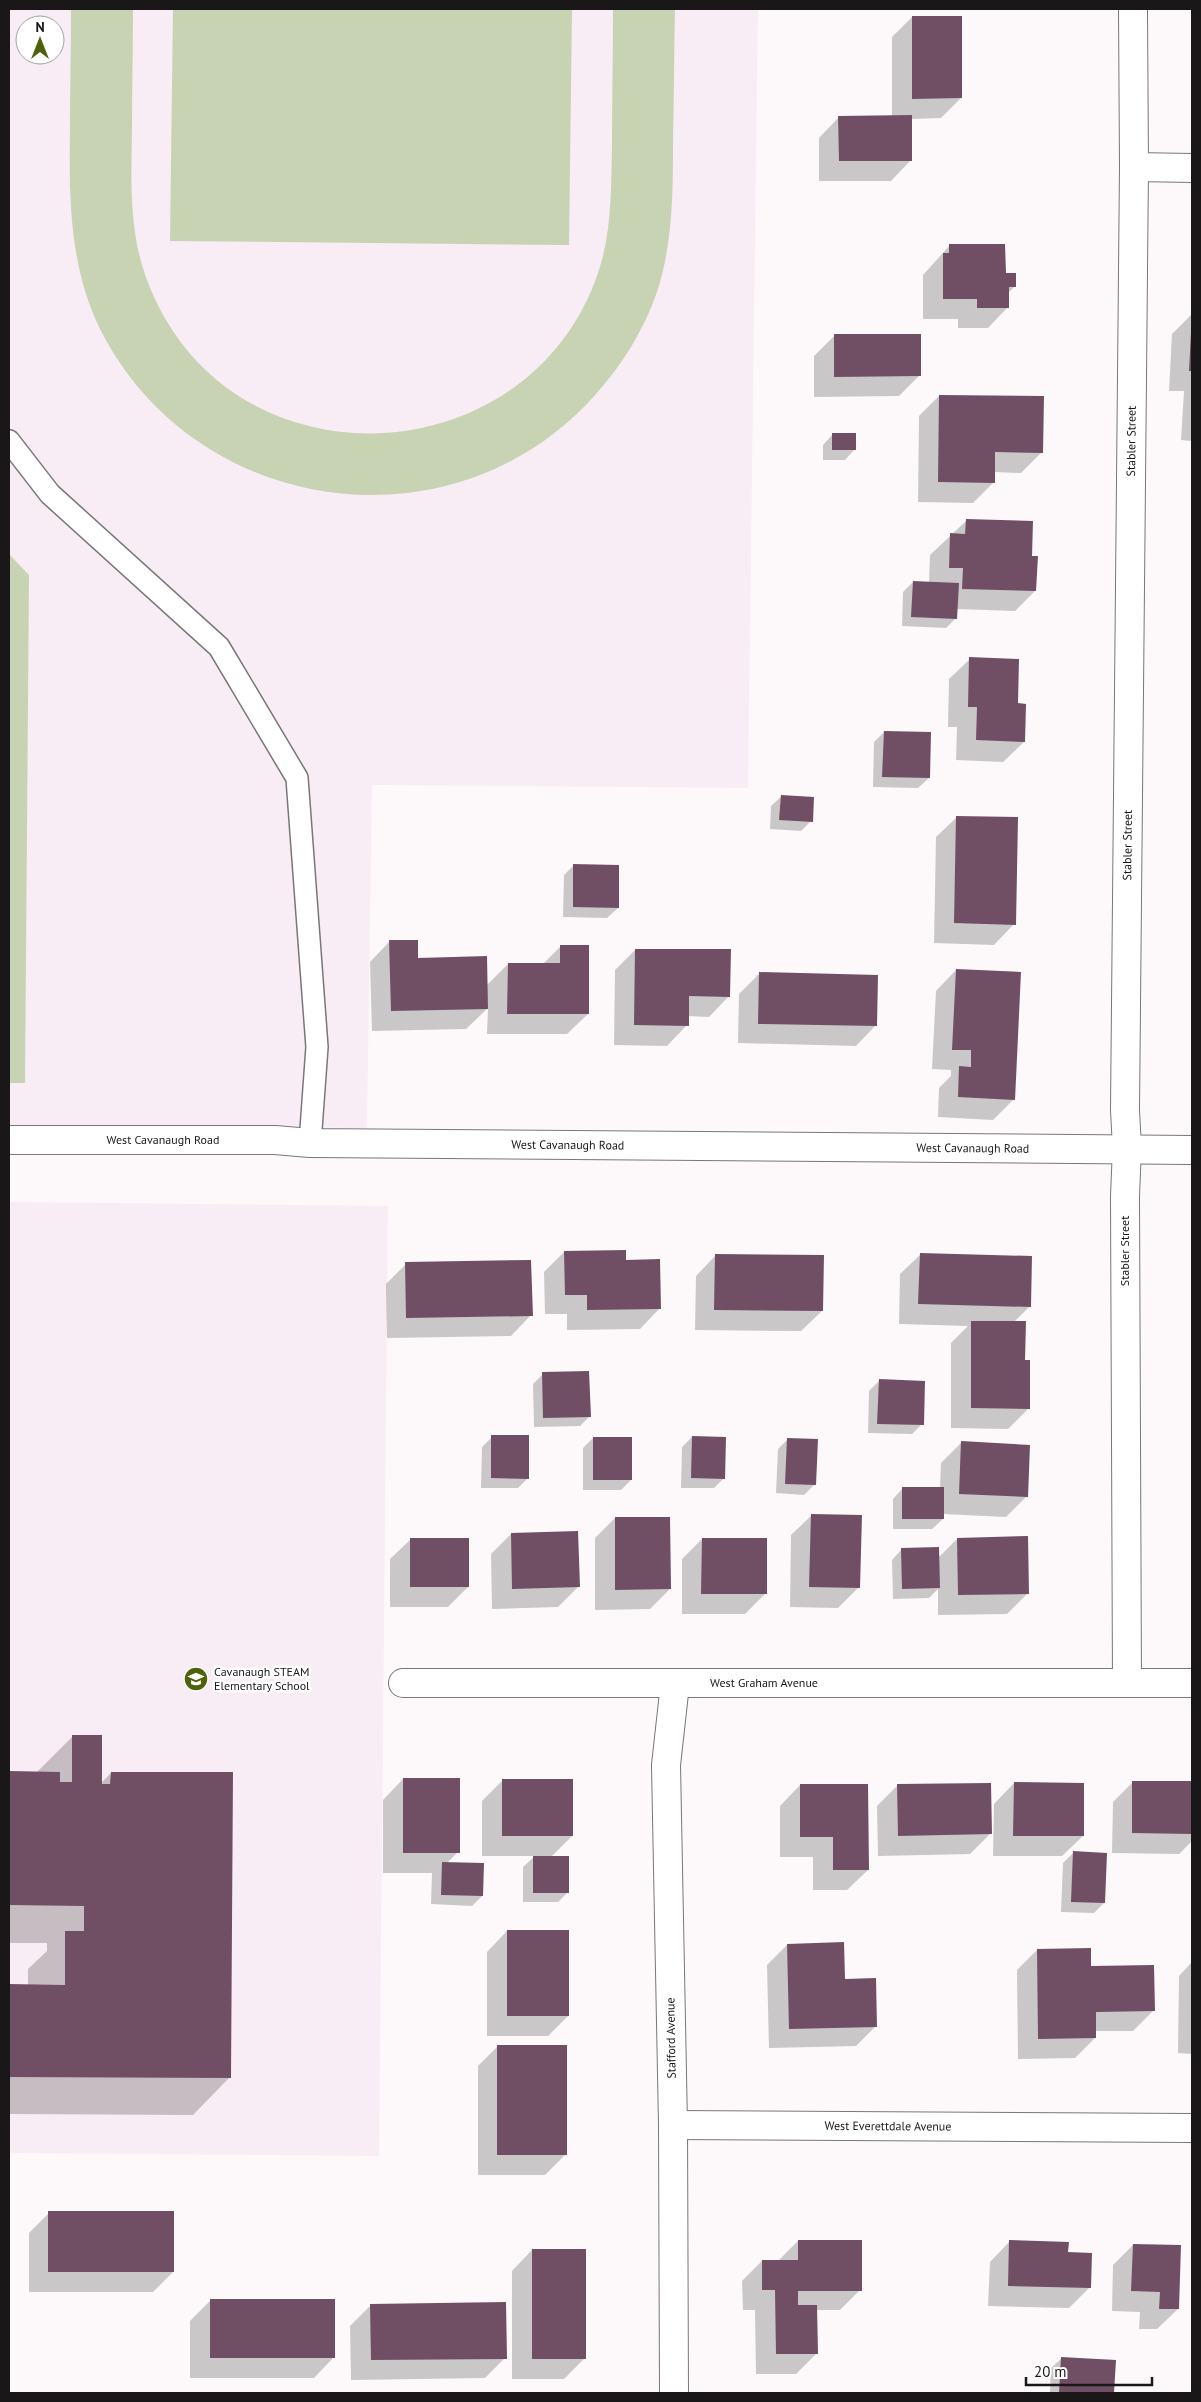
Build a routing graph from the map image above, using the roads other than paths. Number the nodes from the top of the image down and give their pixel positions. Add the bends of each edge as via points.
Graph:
1 (1133, 9) edge
2 (1134, 167) junction
3 (1192, 168) edge
4 (9, 441) edge
5 (9, 1140) edge
6 (310, 1143) junction
7 (1127, 1148) junction
8 (1192, 1150) edge
9 (403, 1683) dead end
10 (1127, 1683) junction
11 (1192, 1683) edge
12 (675, 1684) junction
13 (673, 2125) junction
14 (1192, 2128) edge
15 (674, 2393) edge

1 - 2 street, Stabler Street
2 - 3 street
2 - 7 street, Stabler Street
4 - 6 lane via 50,494 219,648 297,778 317,1047
5 - 6 street, West Cavanaugh Road via 275,1140
6 - 7 street, West Cavanaugh Road
7 - 8 street, West Cavanaugh Road
7 - 10 street, Stabler Street
9 - 12 street, West Graham Avenue
10 - 11 street, West Graham Avenue
10 - 12 street, West Graham Avenue
12 - 13 street, Stafford Avenue via 666,1765
13 - 14 street, West Everettdale Avenue
13 - 15 street, Stafford Avenue

